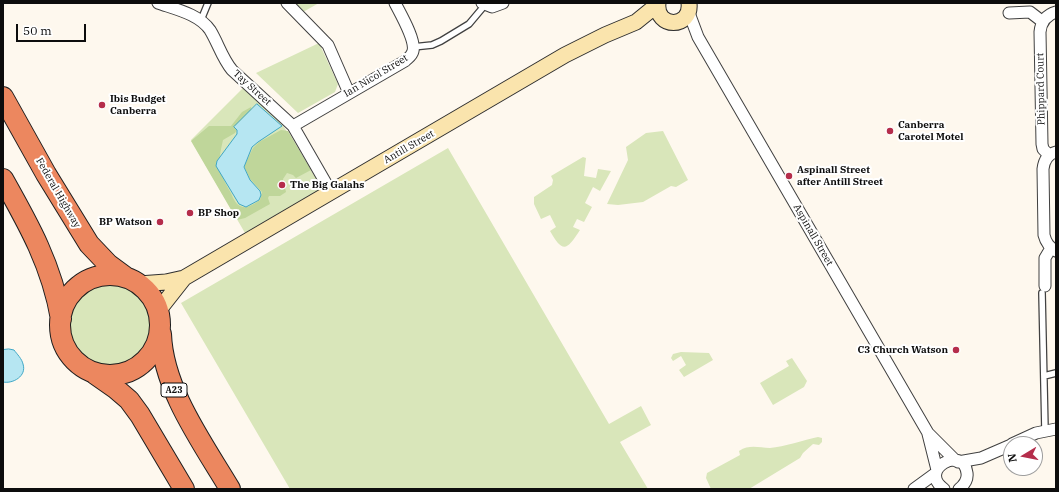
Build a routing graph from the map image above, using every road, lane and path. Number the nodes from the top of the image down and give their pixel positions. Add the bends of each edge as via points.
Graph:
1 (158, 3) edge
2 (208, 3) edge
3 (287, 3) edge
4 (395, 3) edge
5 (502, 3) edge
6 (483, 4) edge
7 (658, 4) edge
8 (692, 7) edge
9 (1056, 12) edge
10 (1008, 13) dead end
11 (201, 20) junction
12 (670, 21) junction
13 (636, 22) junction
14 (1043, 22) junction
15 (698, 37) junction
16 (413, 47) junction
17 (349, 93) junction
18 (3, 97) edge
19 (293, 126) junction
20 (1052, 153) edge
21 (3, 179) edge
22 (331, 192) junction
23 (1053, 249) edge
24 (184, 278) junction
25 (133, 281) junction
26 (1044, 290) joint
27 (61, 318) junction
28 (159, 319) junction
29 (91, 372) junction
30 (1056, 373) edge
31 (1044, 376) junction
32 (1051, 430) edge
33 (928, 433) junction
34 (1029, 436) edge
35 (1003, 448) edge
36 (981, 458) junction
37 (957, 461) junction
38 (937, 471) junction
39 (965, 484) edge
40 (184, 489) edge
41 (230, 489) edge
42 (914, 489) edge
43 (924, 489) edge
44 (944, 489) edge

1 - 11 street
2 - 11 lane
3 - 17 street via 328,45
4 - 16 street, Ian Nicol Street via 411,36
5 - 6 street via 492,8
6 - 16 lane via 469,24 432,45
7 - 12 main road via 659,14
7 - 13 main road, Antill Street
8 - 12 main road via 686,18
8 - 15 street, Aspinall Street
9 - 14 street via 1048,15
10 - 14 street via 1030,12
11 - 19 street, Tay Street via 210,29 232,70
12 - 13 main road, Antill Street
12 - 15 street, Aspinall Street
13 - 22 main road, Antill Street via 565,55
14 - 20 street, Phippard Court via 1040,32 1042,144 1044,149
15 - 33 street, Aspinall Street
16 - 17 street, Ian Nicol Street via 411,55 405,61
17 - 19 street, Ian Nicol Street
18 - 25 highway, Federal Highway / A23 via 89,244 108,264
19 - 22 street, Tay Street
20 - 23 street via 1043,164 1043,169 1044,227 1046,242
21 - 27 highway via 42,252 54,286
22 - 24 main road, Antill Street
23 - 26 street via 1045,258
24 - 25 main road, Antill Street via 166,282
24 - 28 main road, Antill Street
25 - 27 highway via 109,275 84,282 66,301
25 - 28 highway, A23 via 151,296
26 - 31 lane
27 - 29 highway via 62,336 67,351 78,364
28 - 29 highway via 158,341 148,359 137,368 114,375
28 - 41 highway, A23 via 164,362 176,395
29 - 40 highway via 129,400
30 - 31 lane
31 - 32 lane
32 - 34 street
33 - 37 street, Aspinall Street
33 - 38 street, Aspinall Street
35 - 36 street
36 - 37 street
36 - 39 street
37 - 38 street via 948,460
37 - 39 street, Aspinall Street via 966,469
38 - 42 street
38 - 44 street, Aspinall Street via 938,482
43 - 44 street

